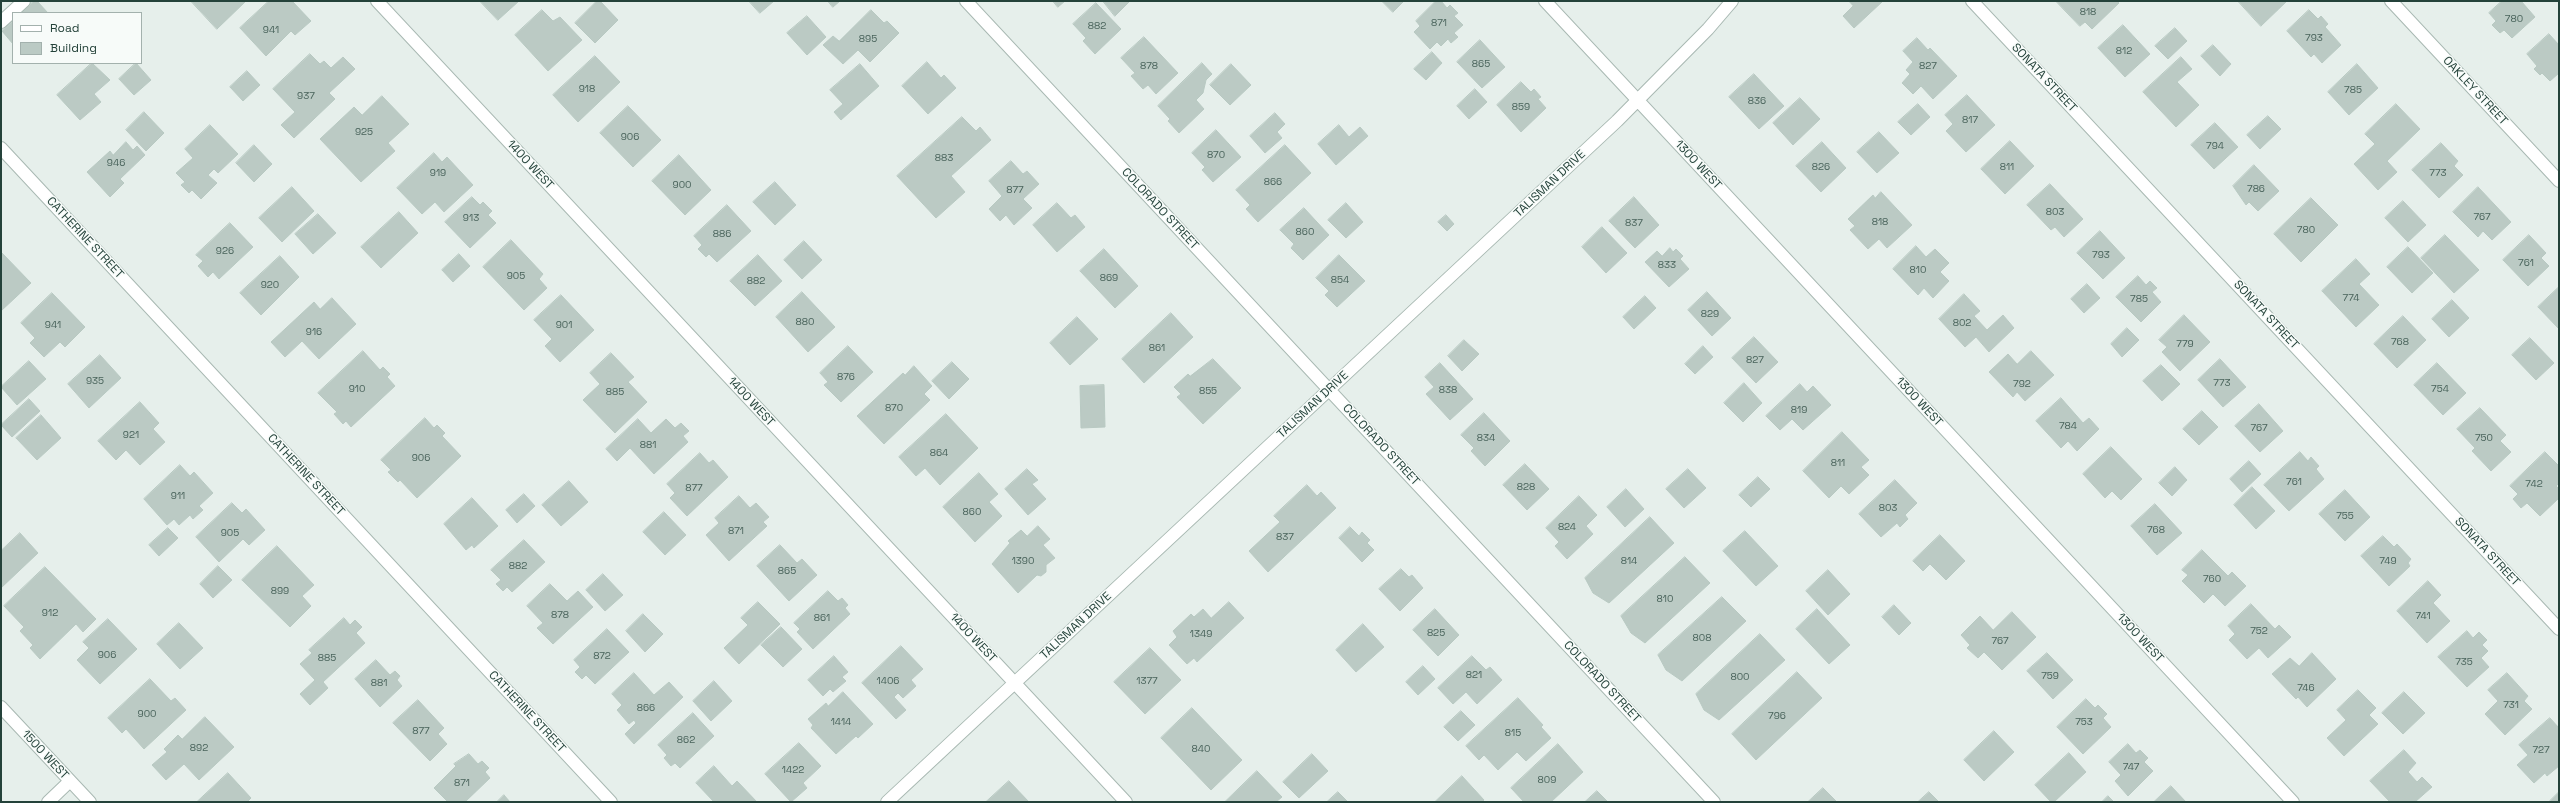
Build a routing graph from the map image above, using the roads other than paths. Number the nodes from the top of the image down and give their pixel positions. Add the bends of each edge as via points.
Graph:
1 (24, 1) edge
2 (377, 1) edge
3 (966, 1) edge
4 (1545, 1) edge
5 (1732, 1) edge
6 (1972, 1) edge
7 (2391, 1) edge
8 (1, 22) edge
9 (1637, 100) junction
10 (1, 148) edge
11 (2559, 181) edge
12 (1329, 390) junction
13 (2559, 629) edge
14 (1015, 683) junction
15 (1, 707) edge
16 (70, 781) junction
17 (48, 802) edge
18 (90, 802) edge
19 (611, 802) edge
20 (887, 802) edge
21 (1126, 802) edge
22 (1714, 802) edge
23 (2293, 802) edge

1 - 8 street
2 - 14 street, 1400 WEST
3 - 12 street, COLORADO STREET
4 - 9 street, 1300 WEST
5 - 9 street, TALISMAN DRIVE via 1708,30
6 - 13 street, SONATA STREET
7 - 11 street, OAKLEY STREET
9 - 12 street, TALISMAN DRIVE
9 - 23 street, 1300 WEST
10 - 19 street, CATHERINE STREET
12 - 14 street, TALISMAN DRIVE
12 - 22 street, COLORADO STREET
14 - 20 street, TALISMAN DRIVE
14 - 21 street, 1400 WEST
15 - 16 street, 1500 WEST
16 - 17 street
16 - 18 street, 1500 WEST

